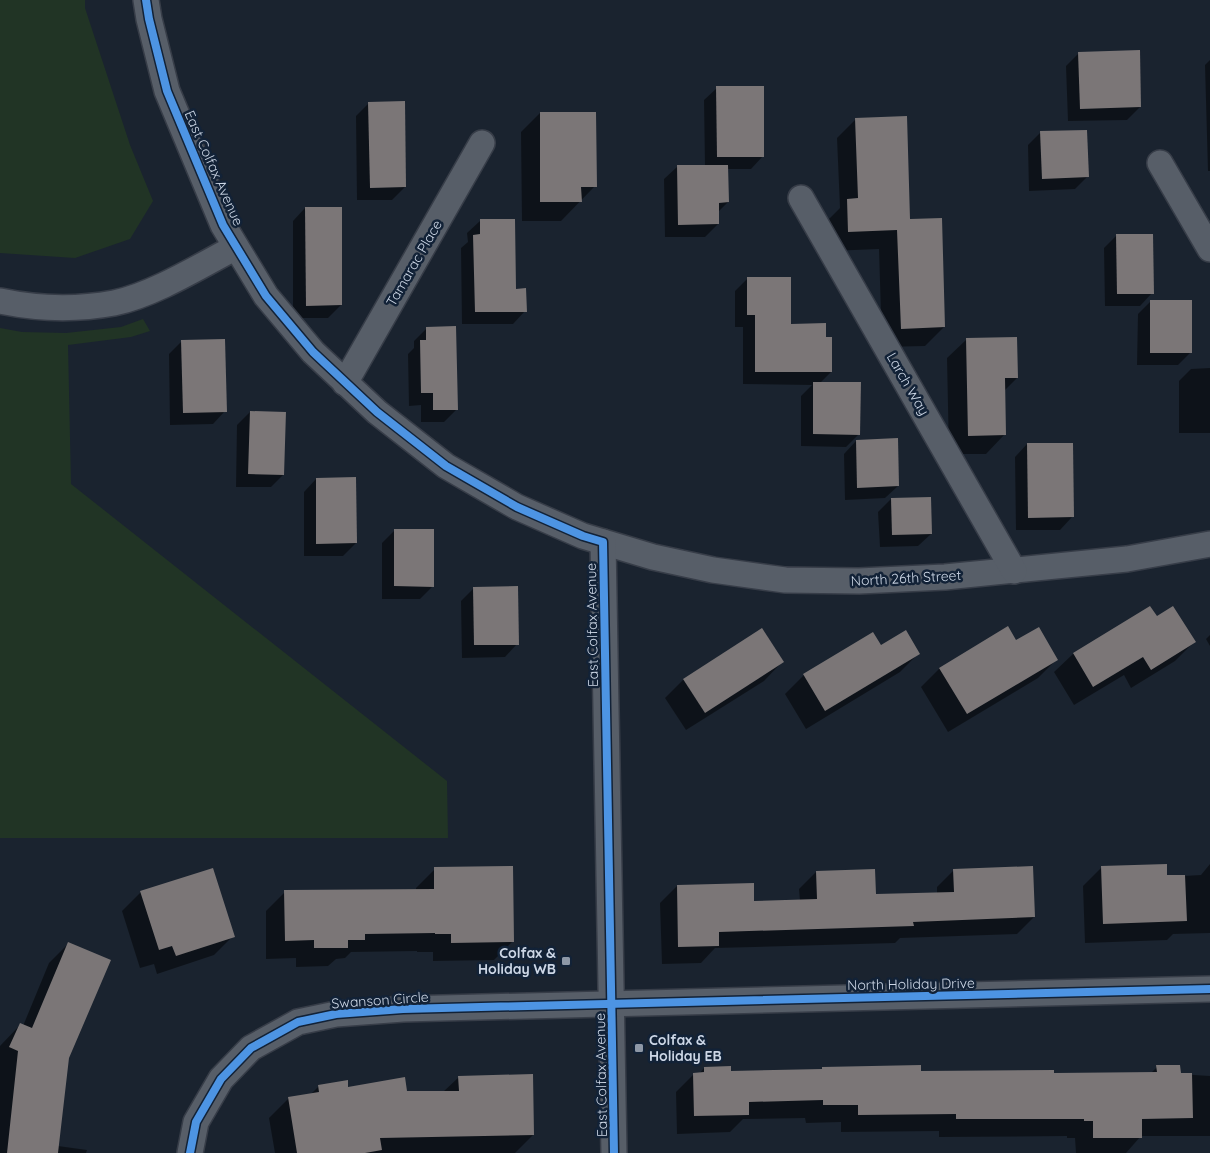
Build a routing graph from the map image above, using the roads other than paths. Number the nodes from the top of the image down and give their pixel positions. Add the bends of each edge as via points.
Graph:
1 (146, 0) edge
2 (482, 143) dead end
3 (1160, 164) dead end
4 (801, 198) dead end
5 (236, 248) junction
6 (1210, 249) edge
7 (0, 301) edge
8 (345, 382) junction
9 (603, 542) junction
10 (1210, 544) edge
11 (1014, 571) junction
12 (1210, 989) edge
13 (612, 1005) junction
14 (190, 1153) edge
15 (614, 1153) edge

1 - 5 street, East Colfax Avenue via 167,91 223,226
2 - 8 street, Tamarac Place
3 - 6 street
4 - 11 street, Larch Way
5 - 7 street via 157,288 115,302 64,308
5 - 8 street, East Colfax Avenue via 266,296 312,352
8 - 9 street, East Colfax Avenue via 377,412 446,466 517,507
9 - 11 street, North 26th Street via 713,570 785,580 859,582
9 - 13 street, East Colfax Avenue
10 - 11 street, North 26th Street via 1127,559
12 - 13 street, North Holiday Drive
13 - 14 street, Swanson Circle via 403,1010 336,1014 298,1022 252,1048 221,1079 196,1122
13 - 15 street, East Colfax Avenue

